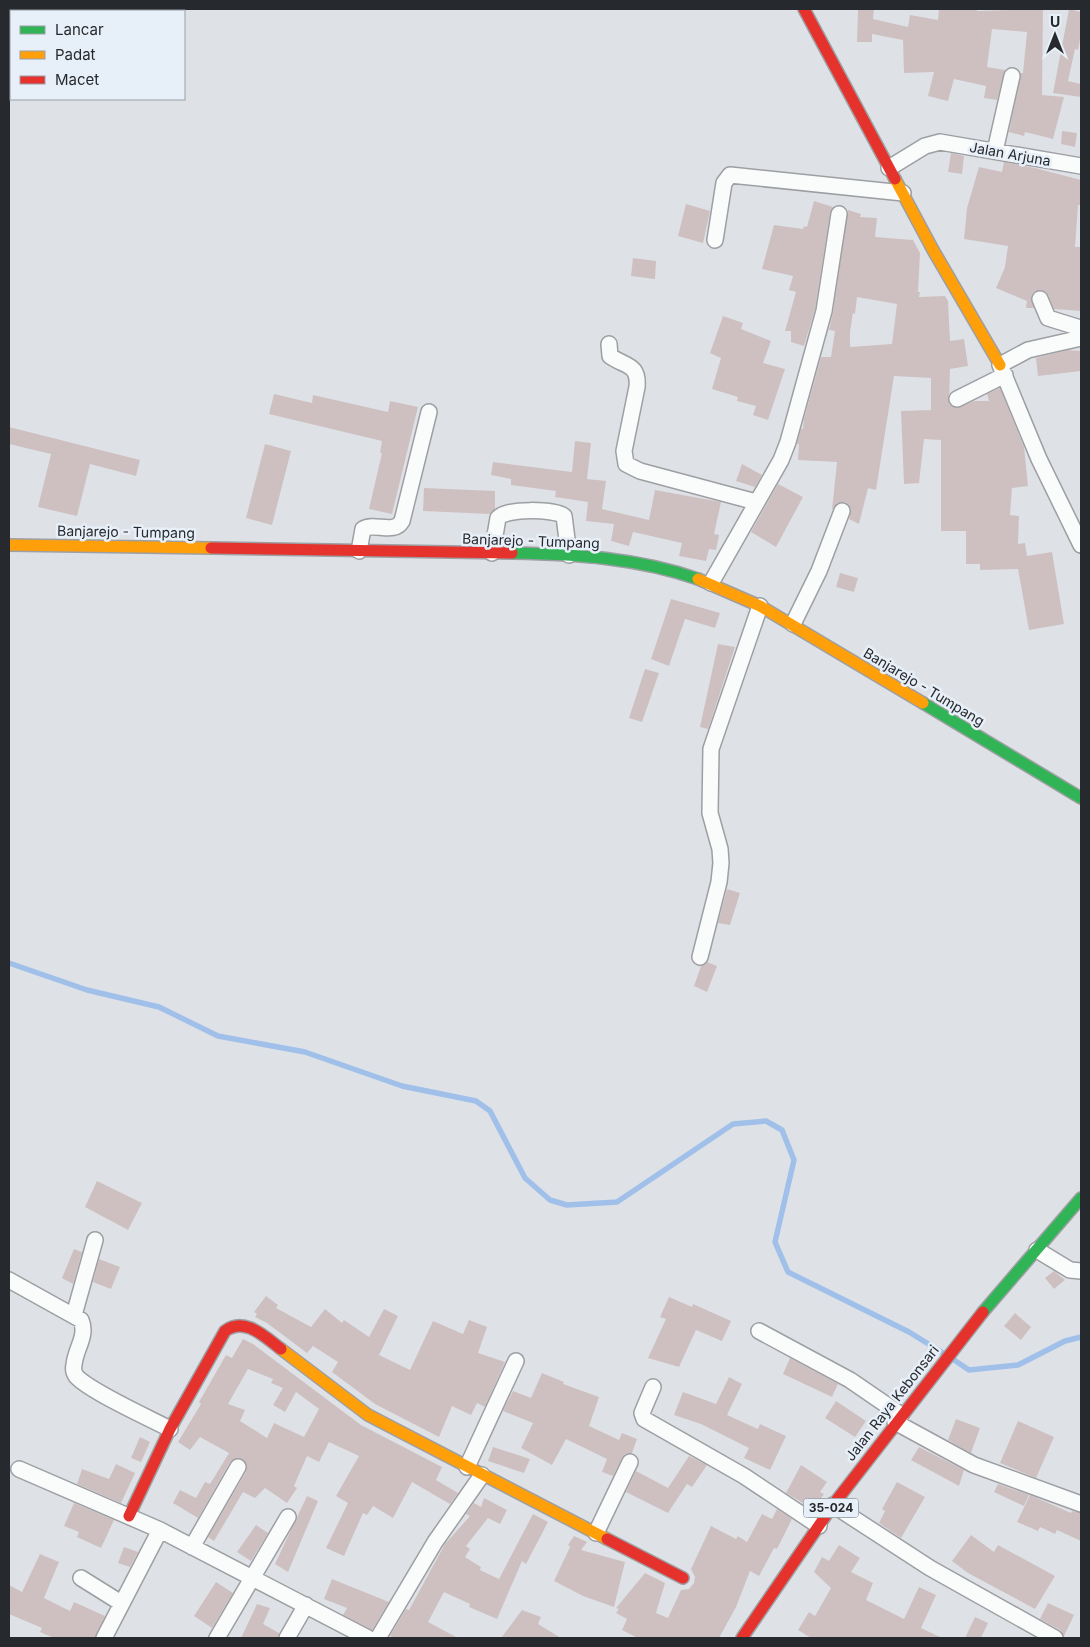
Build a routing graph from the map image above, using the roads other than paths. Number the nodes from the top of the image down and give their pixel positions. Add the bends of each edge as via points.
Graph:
1 (804, 9) edge
2 (1012, 76) dead end
3 (995, 152) junction
4 (1081, 166) edge
5 (891, 167) junction
6 (903, 193) junction
7 (839, 214) dead end
8 (716, 240) dead end
9 (1040, 299) dead end
10 (1081, 337) edge
11 (608, 344) dead end
12 (1005, 366) junction
13 (957, 400) dead end
14 (429, 412) dead end
15 (756, 502) junction
16 (842, 511) dead end
17 (9, 545) edge
18 (1081, 545) edge
19 (359, 552) junction
20 (492, 553) junction
21 (569, 555) junction
22 (711, 583) junction
23 (760, 606) junction
24 (793, 624) junction
25 (1081, 798) edge
26 (700, 957) dead end
27 (1081, 1198) edge
28 (96, 1240) dead end
29 (1036, 1250) junction
30 (1081, 1271) edge
31 (9, 1280) edge
32 (74, 1315) junction
33 (760, 1331) dead end
34 (516, 1361) dead end
35 (653, 1387) dead end
36 (898, 1419) junction
37 (170, 1429) junction
38 (630, 1462) dead end
39 (238, 1467) dead end
40 (467, 1467) junction
41 (19, 1470) dead end
42 (482, 1475) junction
43 (1079, 1500) edge
44 (833, 1505) junction
45 (128, 1516) junction
46 (288, 1517) dead end
47 (818, 1526) junction
48 (160, 1530) junction
49 (596, 1533) junction
50 (192, 1546) junction
51 (251, 1576) junction
52 (81, 1578) dead end
53 (683, 1578) dead end
54 (121, 1603) junction
55 (306, 1605) junction
56 (104, 1638) edge
57 (216, 1638) edge
58 (287, 1638) edge
59 (368, 1638) edge
60 (378, 1638) edge
61 (742, 1638) edge
62 (1055, 1638) edge

1 - 5 main road
2 - 3 street
3 - 4 street, Jalan Arjuna
3 - 5 street, Jalan Arjuna via 932,143
5 - 6 main road
6 - 8 street via 730,176 724,182
6 - 12 main road via 933,250
7 - 15 street via 824,312 793,424 781,460
9 - 10 street via 1048,318 1077,327
10 - 12 street via 1028,350
11 - 15 street via 610,356 637,373 638,387 624,451 626,464 640,471
12 - 13 street
12 - 18 street via 1039,459
14 - 19 street via 402,521 393,528 369,526 363,529
15 - 22 street
16 - 24 street via 819,571
17 - 19 main road, Banjarejo - Tumpang
19 - 20 main road, Banjarejo - Tumpang
20 - 21 main road, Banjarejo - Tumpang
20 - 21 street via 498,518 506,511 523,511 564,516
21 - 22 main road, Banjarejo - Tumpang via 626,562
22 - 23 main road, Banjarejo - Tumpang
23 - 24 main road, Banjarejo - Tumpang
23 - 26 street via 711,749 710,813 721,863
24 - 25 main road, Banjarejo - Tumpang
27 - 29 main road, Jalan Raya Kebonsari / 35-024
28 - 32 street
29 - 30 street via 1064,1267
29 - 36 main road, Jalan Raya Kebonsari / 35-024
31 - 32 street
32 - 37 street via 81,1320 84,1331 74,1361 74,1374 94,1389
33 - 36 street via 850,1380
34 - 40 street
35 - 47 street via 642,1413 644,1419 744,1476
36 - 43 street via 974,1465
36 - 44 main road, Jalan Raya Kebonsari / 35-024
37 - 40 main road via 225,1331 240,1325 260,1334 368,1415
37 - 45 main road
38 - 49 street
39 - 50 street
40 - 42 main road
41 - 45 street
42 - 49 main road
42 - 60 street via 435,1542
44 - 47 main road, Jalan Raya Kebonsari / 35-024
44 - 62 street via 930,1568
45 - 48 street
46 - 51 street
47 - 61 main road, Jalan Raya Kebonsari / 35-024
48 - 50 street
48 - 54 street
49 - 53 main road
50 - 51 street
51 - 55 street
51 - 57 street
52 - 54 street
54 - 56 street
55 - 58 street
55 - 59 street

